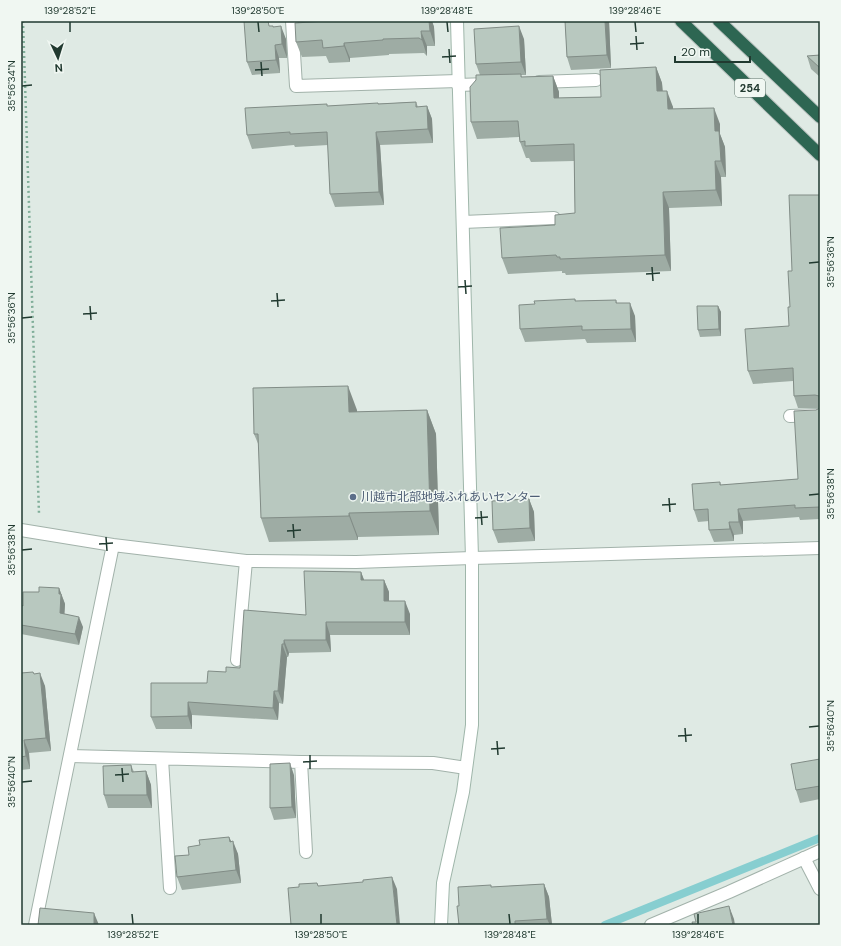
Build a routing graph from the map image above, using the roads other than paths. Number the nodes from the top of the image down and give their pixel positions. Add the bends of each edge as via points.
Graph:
1 (292, 21) edge
2 (457, 21) edge
3 (681, 21) edge
4 (719, 21) edge
5 (596, 80) dead end
6 (527, 82) edge
7 (458, 83) junction
8 (497, 84) edge
9 (820, 117) edge
10 (820, 155) edge
11 (554, 218) edge
12 (462, 222) junction
13 (820, 415) edge
14 (790, 416) dead end
15 (21, 530) edge
16 (113, 545) junction
17 (820, 548) edge
18 (472, 558) junction
19 (246, 561) junction
20 (237, 660) dead end
21 (70, 756) junction
22 (162, 759) junction
23 (301, 762) junction
24 (466, 768) junction
25 (820, 851) edge
26 (306, 852) dead end
27 (804, 858) junction
28 (170, 888) dead end
29 (820, 889) edge
30 (671, 921) edge
31 (35, 925) edge
32 (441, 925) edge
33 (651, 925) edge

1 - 7 street via 296,86
2 - 7 street
3 - 10 highway, 254
4 - 9 highway, 254
5 - 6 street
7 - 8 street
7 - 12 street
11 - 12 street
12 - 18 street
13 - 14 street
15 - 16 street
16 - 19 street
16 - 21 street
17 - 18 street
18 - 19 street via 356,562
18 - 24 street via 472,725
19 - 20 street
21 - 22 street
21 - 31 street
22 - 23 street
22 - 28 street
23 - 24 street via 433,763
23 - 26 street
24 - 32 street via 443,883
25 - 27 street
27 - 29 street
27 - 30 street
30 - 33 street

